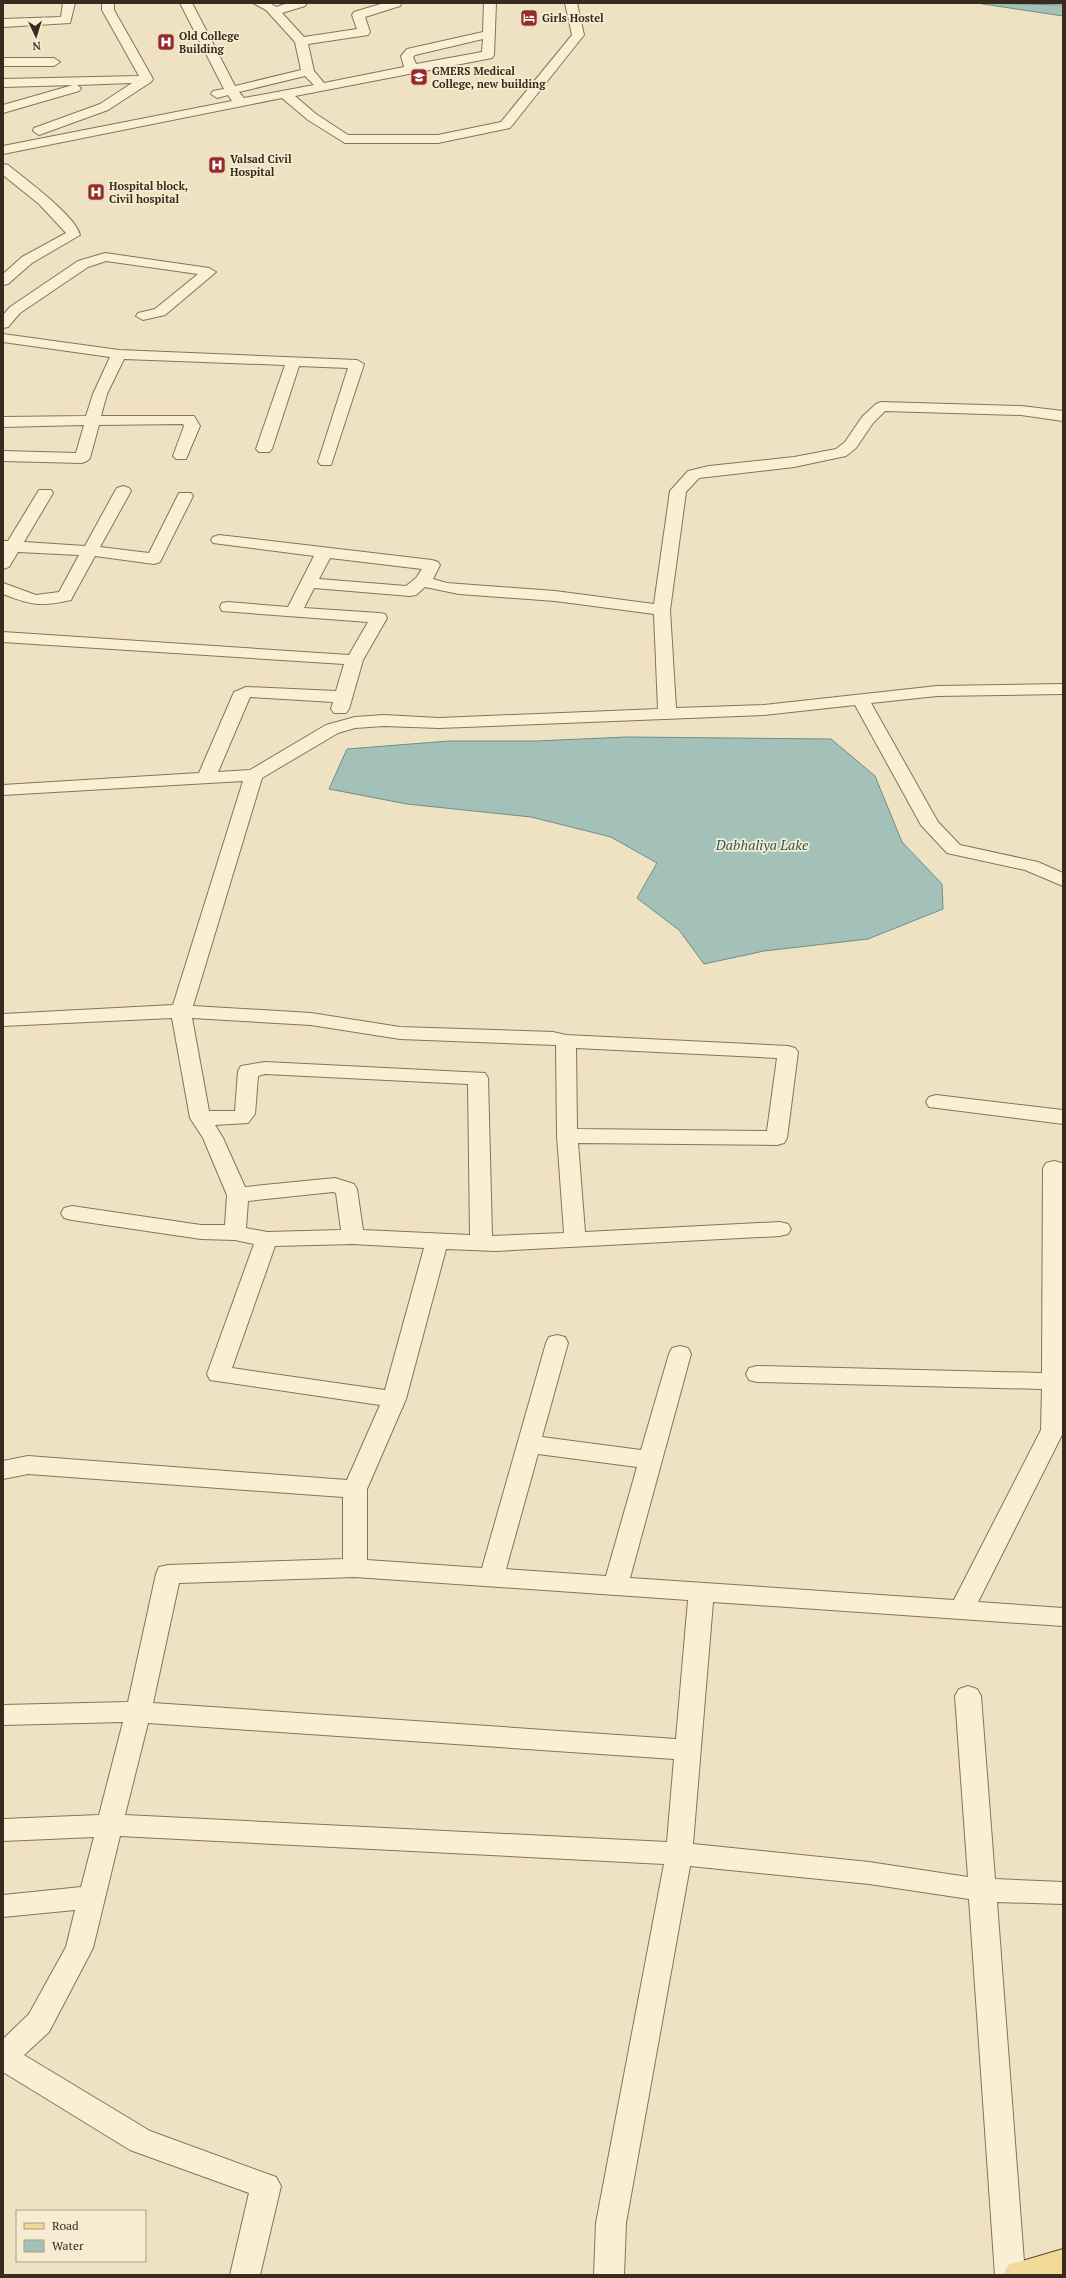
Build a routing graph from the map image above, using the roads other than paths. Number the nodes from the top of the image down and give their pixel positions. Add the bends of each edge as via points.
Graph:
1 (69, 3) edge
2 (108, 3) edge
3 (186, 3) edge
4 (259, 3) edge
5 (301, 3) edge
6 (396, 3) edge
7 (490, 3) edge
8 (571, 3) edge
9 (274, 11) junction
10 (3, 23) edge
11 (489, 34) junction
12 (301, 41) junction
13 (3, 62) edge
14 (54, 62) dead end
15 (411, 69) junction
16 (308, 72) junction
17 (147, 79) junction
18 (82, 81) junction
19 (3, 83) edge
20 (323, 88) junction
21 (231, 90) junction
22 (286, 95) junction
23 (239, 102) junction
24 (3, 109) edge
25 (82, 134) junction
26 (10, 136) dead end
27 (3, 150) edge
28 (3, 168) edge
29 (21, 182) junction
30 (3, 185) edge
31 (3, 281) edge
32 (143, 316) dead end
33 (3, 324) edge
34 (3, 338) edge
35 (119, 354) junction
36 (293, 362) junction
37 (1063, 416) edge
38 (93, 420) junction
39 (3, 422) edge
40 (264, 449) dead end
41 (3, 456) edge
42 (181, 456) dead end
43 (326, 462) dead end
44 (123, 491) dead end
45 (45, 493) dead end
46 (186, 496) dead end
47 (219, 540) dead end
48 (8, 546) edge
49 (91, 551) junction
50 (324, 553) junction
51 (3, 564) edge
52 (423, 581) junction
53 (308, 583) junction
54 (3, 588) edge
55 (410, 592) junction
56 (228, 607) dead end
57 (662, 610) junction
58 (388, 611) junction
59 (294, 612) junction
60 (3, 637) edge
61 (354, 660) junction
62 (1063, 689) edge
63 (343, 697) junction
64 (861, 701) junction
65 (667, 713) junction
66 (340, 725) junction
67 (254, 775) junction
68 (206, 778) junction
69 (3, 790) edge
70 (1063, 880) edge
71 (181, 1012) junction
72 (3, 1020) edge
73 (566, 1041) junction
74 (936, 1102) dead end
75 (1063, 1117) edge
76 (200, 1118) junction
77 (567, 1136) junction
78 (1054, 1168) dead end
79 (238, 1195) junction
80 (72, 1213) dead end
81 (780, 1228) dead end
82 (235, 1233) junction
83 (352, 1237) junction
84 (1059, 1238) edge
85 (267, 1239) junction
86 (575, 1240) junction
87 (437, 1241) junction
88 (481, 1243) junction
89 (1058, 1311) edge
90 (557, 1343) dead end
91 (680, 1354) dead end
92 (757, 1374) dead end
93 (1054, 1382) junction
94 (394, 1399) junction
95 (529, 1444) junction
96 (650, 1460) junction
97 (3, 1470) edge
98 (355, 1489) junction
99 (355, 1568) junction
100 (491, 1578) junction
101 (615, 1586) junction
102 (701, 1593) junction
103 (961, 1611) junction
104 (1063, 1616) edge
105 (968, 1696) dead end
106 (138, 1712) junction
107 (3, 1715) edge
108 (688, 1750) junction
109 (110, 1825) junction
110 (3, 1830) edge
111 (679, 1854) junction
112 (982, 1890) junction
113 (1063, 1893) edge
114 (92, 1897) junction
115 (3, 1906) edge
116 (3, 2057) edge
117 (1063, 2264) edge
118 (245, 2275) edge
119 (609, 2275) edge
120 (1010, 2275) edge
121 (1019, 2275) edge

1 - 10 street via 66,20
2 - 17 street via 108,10
3 - 21 street
4 - 9 street
5 - 9 street
6 - 12 street via 358,15 364,32
7 - 11 street
8 - 22 street via 578,34 505,125 438,140 345,139 312,117
9 - 12 street
11 - 15 street via 488,54
11 - 15 street via 411,52 407,56
12 - 16 street
13 - 14 street
15 - 20 street
16 - 20 street
16 - 21 street
17 - 18 street
17 - 26 street via 104,107 45,130
18 - 19 street
18 - 24 street via 75,88
20 - 22 street
21 - 23 street
21 - 25 street via 85,128
22 - 23 street
23 - 25 street
25 - 27 street
28 - 29 street
29 - 30 street
29 - 31 street via 44,200 72,230 73,235 27,260
32 - 33 street via 160,312 209,272 105,257 83,264 15,310
34 - 35 street
35 - 36 street
35 - 38 street via 100,394
36 - 40 street
36 - 43 street via 357,364
37 - 57 street via 933,406 881,407 867,420 851,445 841,453 794,462 709,470 694,474 678,491
38 - 39 street
38 - 41 street via 82,458
38 - 42 street via 189,419 192,426
44 - 49 street
45 - 48 street
46 - 49 street via 154,559
47 - 50 street
48 - 49 street
48 - 51 street
49 - 54 street via 65,596 34,600
50 - 52 street via 432,565
50 - 53 street
52 - 55 street
52 - 57 street via 434,586 465,591 520,593
53 - 55 street
53 - 59 street
55 - 58 street
56 - 59 street
57 - 65 street
58 - 59 street
58 - 61 street
60 - 61 street
61 - 63 street
62 - 64 street via 937,691
63 - 66 street
63 - 68 street via 246,692 240,696
64 - 65 street via 764,710
64 - 70 street via 930,825 954,849 1031,866
65 - 66 street via 439,723 390,720
66 - 67 street
67 - 68 street
67 - 71 street
68 - 69 street
71 - 72 street
71 - 73 street via 311,1019 400,1032 553,1038
71 - 76 street
73 - 77 street
73 - 77 street via 788,1052 776,1138
74 - 75 street
76 - 79 street via 213,1138
76 - 88 street via 241,1118 245,1114 248,1071 265,1068 478,1078
77 - 86 street
78 - 84 street
79 - 82 street
79 - 83 street via 335,1185 346,1189
80 - 82 street via 201,1232
81 - 86 street
82 - 85 street
83 - 85 street
83 - 87 street
84 - 89 street
85 - 94 street via 218,1374
86 - 88 street
87 - 88 street
87 - 94 street
89 - 93 street
90 - 95 street
91 - 96 street
92 - 93 street
93 - 103 street via 1053,1430
94 - 98 street
95 - 96 street
95 - 100 street
96 - 101 street
97 - 98 street via 28,1466
98 - 99 street
99 - 100 street
99 - 106 street via 168,1574
100 - 101 street
101 - 102 street
102 - 103 street
102 - 108 street
103 - 104 street
105 - 112 street
106 - 107 street
106 - 108 street
106 - 109 street
108 - 111 street
109 - 110 street
109 - 111 street
109 - 114 street
111 - 112 street via 869,1873
111 - 119 street via 611,2223
112 - 113 street
112 - 120 street
114 - 115 street
114 - 116 street via 79,1948 39,2023
116 - 118 street via 140,2141 266,2186
117 - 121 main road

